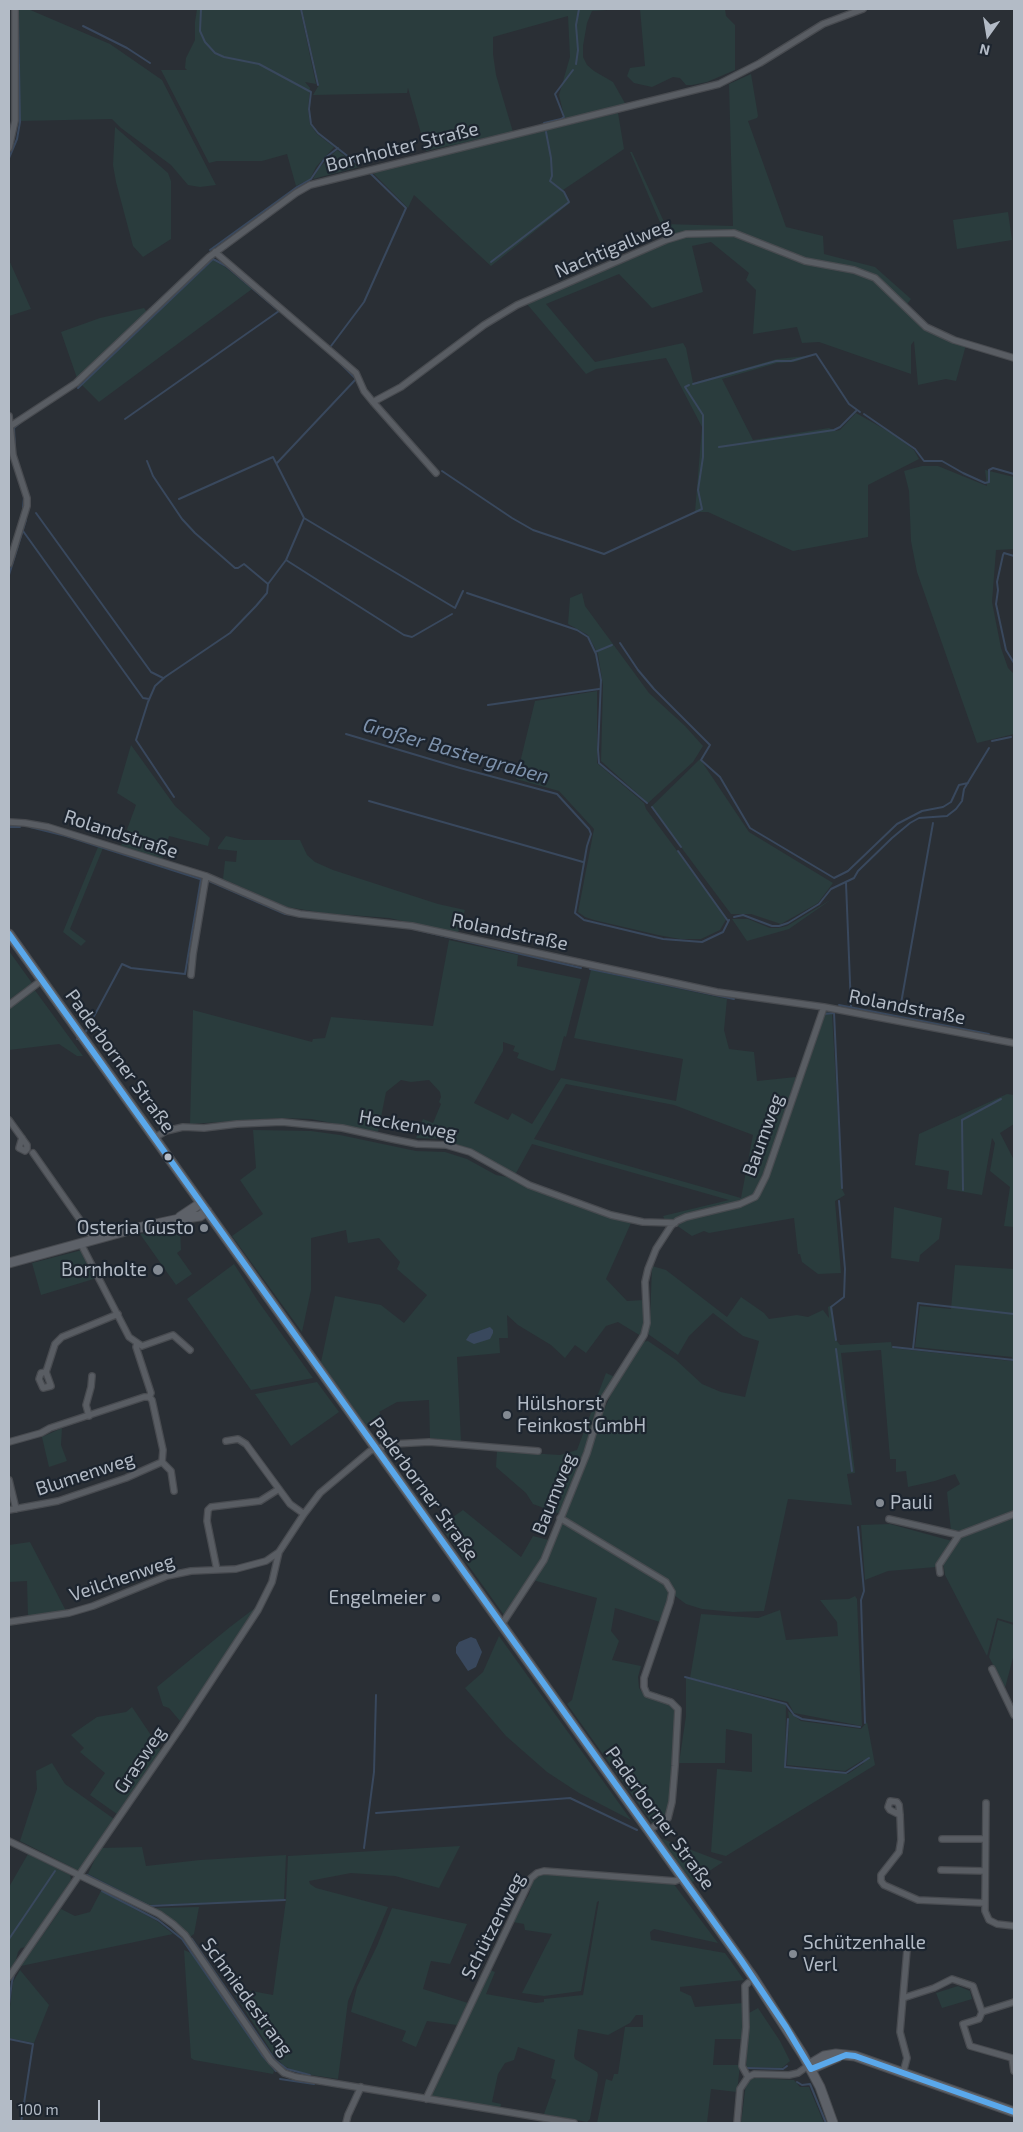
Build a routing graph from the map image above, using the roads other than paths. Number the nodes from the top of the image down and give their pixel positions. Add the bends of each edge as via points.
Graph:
1 (15, 9) edge
2 (863, 9) edge
3 (9, 10) edge
4 (9, 148) edge
5 (215, 252) junction
6 (1014, 358) edge
7 (373, 402) junction
8 (9, 416) edge
9 (9, 426) edge
10 (436, 473) dead end
11 (9, 564) edge
12 (9, 822) edge
13 (206, 876) junction
14 (9, 934) edge
15 (191, 975) dead end
16 (42, 980) junction
17 (9, 1004) edge
18 (824, 1007) junction
19 (1014, 1042) edge
20 (9, 1120) edge
21 (22, 1138) dead end
22 (154, 1138) junction
23 (33, 1153) dead end
24 (200, 1203) junction
25 (207, 1211) junction
26 (179, 1219) junction
27 (675, 1223) junction
28 (94, 1240) junction
29 (81, 1244) junction
30 (9, 1263) edge
31 (118, 1314) junction
32 (137, 1343) junction
33 (190, 1350) dead end
34 (46, 1372) dead end
35 (92, 1376) dead end
36 (149, 1397) junction
37 (89, 1416) junction
38 (226, 1441) dead end
39 (9, 1442) edge
40 (376, 1449) junction
41 (538, 1451) dead end
42 (162, 1462) junction
43 (9, 1480) edge
44 (279, 1489) junction
45 (174, 1491) dead end
46 (16, 1509) junction
47 (9, 1510) edge
48 (304, 1514) junction
49 (1014, 1514) edge
50 (560, 1518) junction
51 (889, 1519) dead end
52 (959, 1535) junction
53 (279, 1552) junction
54 (217, 1570) junction
55 (940, 1573) dead end
56 (9, 1622) edge
57 (502, 1624) junction
58 (992, 1668) dead end
59 (1014, 1715) edge
60 (986, 1804) dead end
61 (900, 1815) dead end
62 (648, 1830) junction
63 (942, 1838) dead end
64 (9, 1840) edge
65 (985, 1840) junction
66 (941, 1870) dead end
67 (985, 1871) junction
68 (79, 1876) junction
69 (683, 1878) junction
70 (984, 1903) junction
71 (1014, 1926) edge
72 (908, 1938) dead end
73 (9, 1978) edge
74 (748, 1983) dead end
75 (902, 1998) junction
76 (1014, 2002) edge
77 (982, 2012) junction
78 (810, 2067) junction
79 (1014, 2071) edge
80 (902, 2073) junction
81 (748, 2077) junction
82 (361, 2088) junction
83 (426, 2099) junction
84 (1014, 2112) edge
85 (346, 2123) edge
86 (574, 2123) edge
87 (737, 2123) edge
88 (833, 2123) edge

1 - 3 street
1 - 4 street via 15,114
2 - 5 street, Bornholter Straße via 823,24 719,84 310,185
5 - 7 street via 356,373
5 - 9 street, Bornholter Straße via 76,383
6 - 7 street, Nachtigallweg via 954,340 926,327 875,278 854,270 805,261 734,233 686,234 517,305 484,325 401,387
7 - 10 street
8 - 9 street
9 - 11 street via 27,506
12 - 13 street, Rolandstraße via 48,827
13 - 15 street
13 - 18 street, Rolandstraße via 300,914 412,926 726,994
14 - 16 main road, Paderborner Straße
16 - 17 street
16 - 22 main road, Paderborner Straße
18 - 19 street, Rolandstraße
18 - 27 street, Baumweg via 766,1176 755,1197
20 - 21 street
22 - 24 main road, Paderborner Straße
22 - 27 street, Heckenweg via 183,1127 237,1124 282,1122 342,1128 417,1144 446,1145 470,1152 529,1186 605,1213 632,1220
23 - 28 street
24 - 25 main road, Paderborner Straße
24 - 26 main road
25 - 26 main road via 200,1216
25 - 40 main road, Paderborner Straße
26 - 28 main road
27 - 50 street, Baumweg via 656,1249 648,1269 644,1335 603,1400 587,1453
28 - 29 main road
29 - 30 main road
29 - 31 street
31 - 32 street via 130,1337
31 - 34 street via 62,1337 55,1344
32 - 33 street via 142,1346 173,1335
32 - 36 street, Blumenweg
35 - 37 street via 86,1405
36 - 37 street
36 - 42 street, Blumenweg via 163,1450
37 - 39 street
38 - 44 street via 238,1439 246,1444
40 - 41 street via 393,1444 429,1442
40 - 48 street, Veilchenweg via 327,1487
40 - 57 main road, Paderborner Straße
42 - 45 street, Blumenweg via 170,1472
42 - 46 street, Blumenweg via 58,1501
43 - 46 street
44 - 48 street via 290,1504
44 - 54 street via 260,1501 208,1510 207,1521
46 - 47 street, Blumenweg
48 - 53 street, Veilchenweg
49 - 52 street
50 - 57 street, Baumweg via 544,1560
50 - 62 street via 666,1582 672,1592 644,1678 647,1694 671,1702 678,1709 672,1802 668,1818
51 - 52 street
52 - 55 street via 939,1565
53 - 54 street, Veilchenweg via 266,1561 249,1566
53 - 68 street, Grasweg via 272,1582 258,1610
54 - 56 street, Veilchenweg via 167,1576 69,1613
57 - 62 main road, Paderborner Straße
58 - 59 street
60 - 65 street
61 - 70 street via 899,1852 881,1875 884,1886 918,1900
62 - 69 main road, Paderborner Straße
63 - 65 street
64 - 68 street, Schmiedestrang
65 - 67 street
66 - 67 street
67 - 70 street
68 - 73 street, Grasweg
68 - 82 street, Schmiedestrang via 159,1914 185,1935 271,2061 284,2073
69 - 78 main road, Paderborner Straße via 768,1999
69 - 83 street, Schützenweg via 675,1881 544,1871 531,1878
70 - 71 street via 989,1920
72 - 75 street
74 - 81 street via 745,1986 746,2027 742,2066
75 - 77 street via 952,1979 973,1986
75 - 80 street via 900,2032 907,2058
76 - 77 street
77 - 79 street via 979,2020 963,2024 970,2046 1012,2058
78 - 80 main road via 824,2056 836,2054 855,2056
78 - 81 street via 789,2075 754,2074
78 - 88 main road, Paderborner Straße
80 - 84 main road
81 - 87 street via 740,2089
82 - 83 street, Schmiedestrang
82 - 85 street
83 - 86 street, Schmiedestrang

